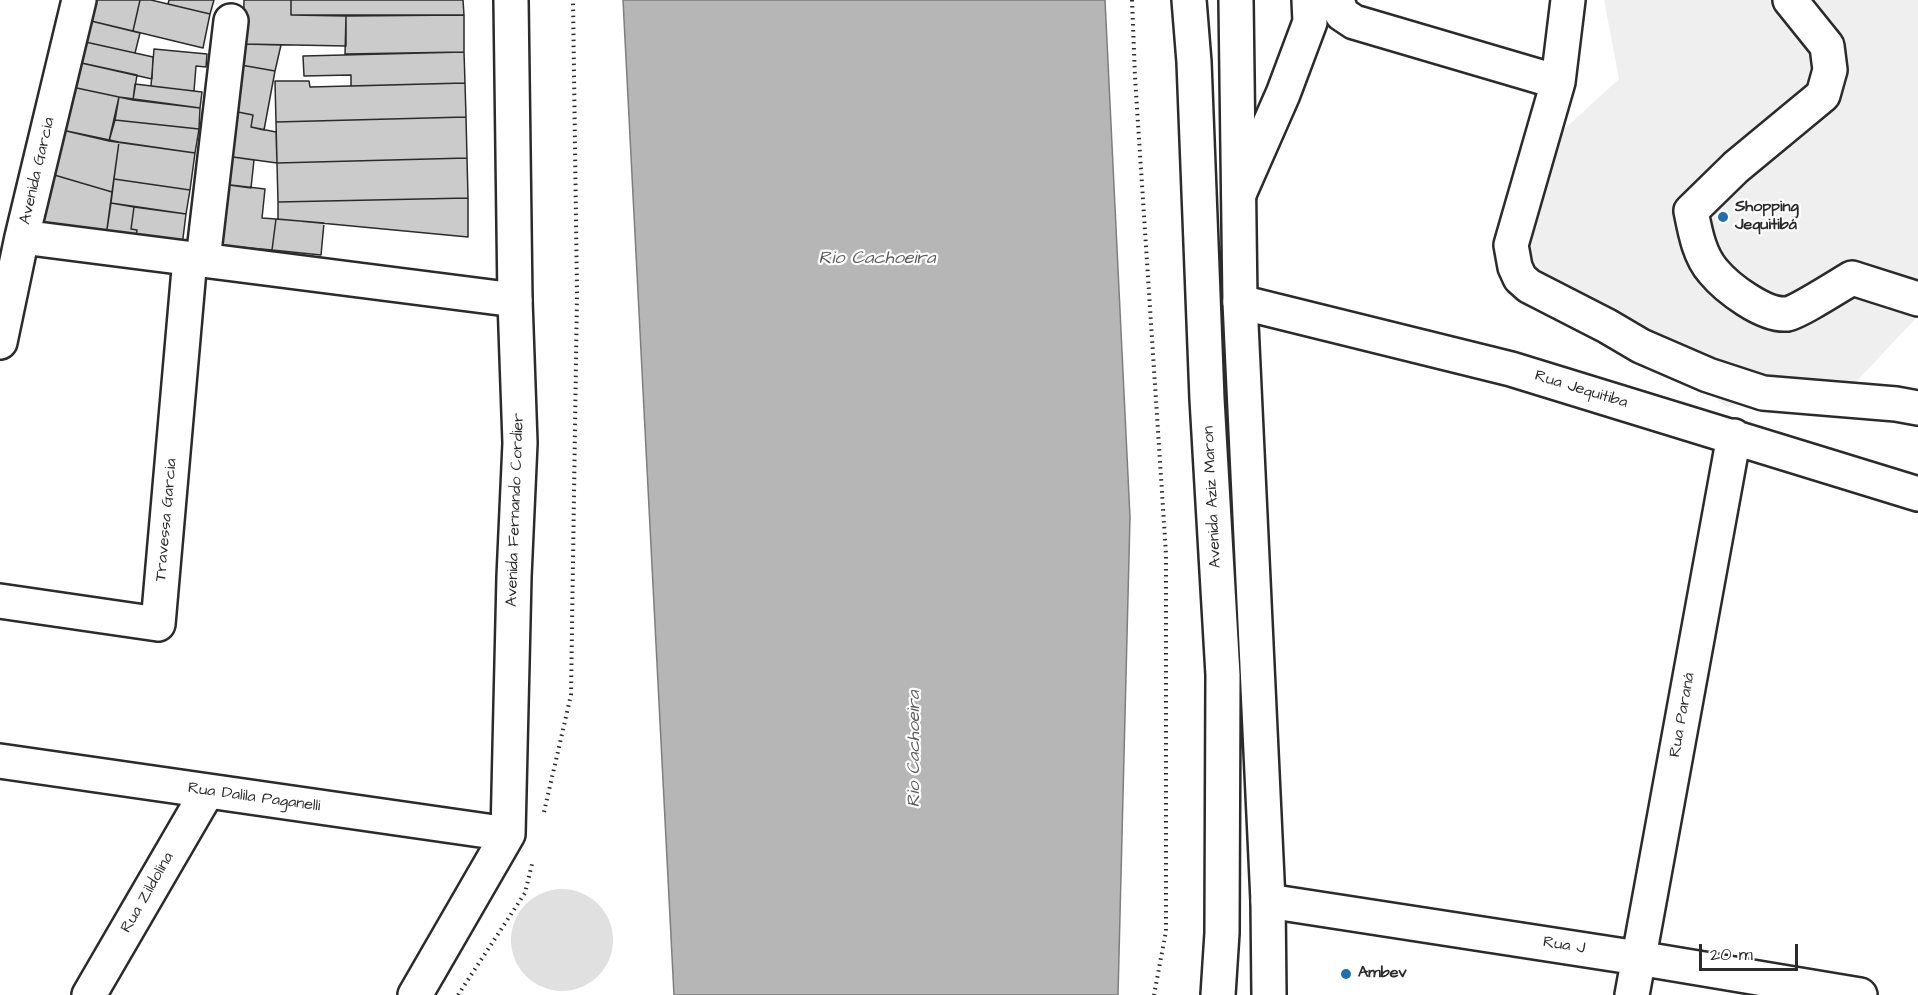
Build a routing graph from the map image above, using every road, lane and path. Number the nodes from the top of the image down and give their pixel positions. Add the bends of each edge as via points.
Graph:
1 (79, 0) edge
2 (511, 0) edge
3 (573, 0) edge
4 (1132, 0) edge
5 (1189, 0) edge
6 (1236, 0) edge
7 (1309, 0) edge
8 (1337, 0) edge
9 (1790, 0) edge
10 (1560, 3) edge
11 (231, 21) dead end
12 (1558, 82) junction
13 (1239, 194) junction
14 (22, 237) junction
15 (196, 259) junction
16 (1918, 299) edge
17 (515, 300) junction
18 (1240, 302) junction
19 (0, 342) edge
20 (1918, 408) edge
21 (1734, 436) junction
22 (1918, 494) edge
23 (0, 601) edge
24 (0, 762) edge
25 (207, 792) junction
26 (541, 824) dead end
27 (508, 834) junction
28 (533, 858) dead end
29 (1268, 901) junction
30 (1638, 957) junction
31 (89, 995) edge
32 (415, 995) edge
33 (458, 995) edge
34 (1154, 995) edge
35 (1218, 995) edge
36 (1269, 995) edge
37 (1632, 995) edge
38 (1860, 995) edge

1 - 14 street, Avenida Garcia
2 - 17 street, Avenida Fernando Cordier
3 - 26 path via 577,294 571,695
4 - 34 path via 1166,554 1166,931
5 - 35 street, Avenida Aziz Maron via 1222,675 1222,933
6 - 13 street
7 - 13 street via 1310,22
8 - 12 street via 1342,14 1354,22
9 - 16 street via 1827,46 1830,70 1823,95 1736,167 1691,211 1696,239 1712,270 1761,309 1788,314 1852,278
10 - 12 street
11 - 15 street, Travessa Garcia
12 - 20 street via 1511,245 1520,278 1641,346 1719,379 1763,393
13 - 18 street
14 - 15 street
14 - 19 street, Avenida Garcia
15 - 17 street
15 - 23 street, Travessa Garcia via 158,624
17 - 27 street, Avenida Fernando Cordier via 520,443
18 - 21 street, Rua Jequitiba via 1511,369
18 - 29 street
21 - 22 street, Rua Jequitiba
21 - 30 street, Rua Paraná
24 - 25 street, Rua Dalila Paganelli
25 - 27 street, Rua Dalila Paganelli
25 - 31 street, Rua Zildolina
27 - 32 street, Avenida Fernando Cordier
28 - 33 path via 525,894
29 - 30 street, Rua J
29 - 36 street
30 - 37 street, Rua Paraná
30 - 38 street, Rua J

